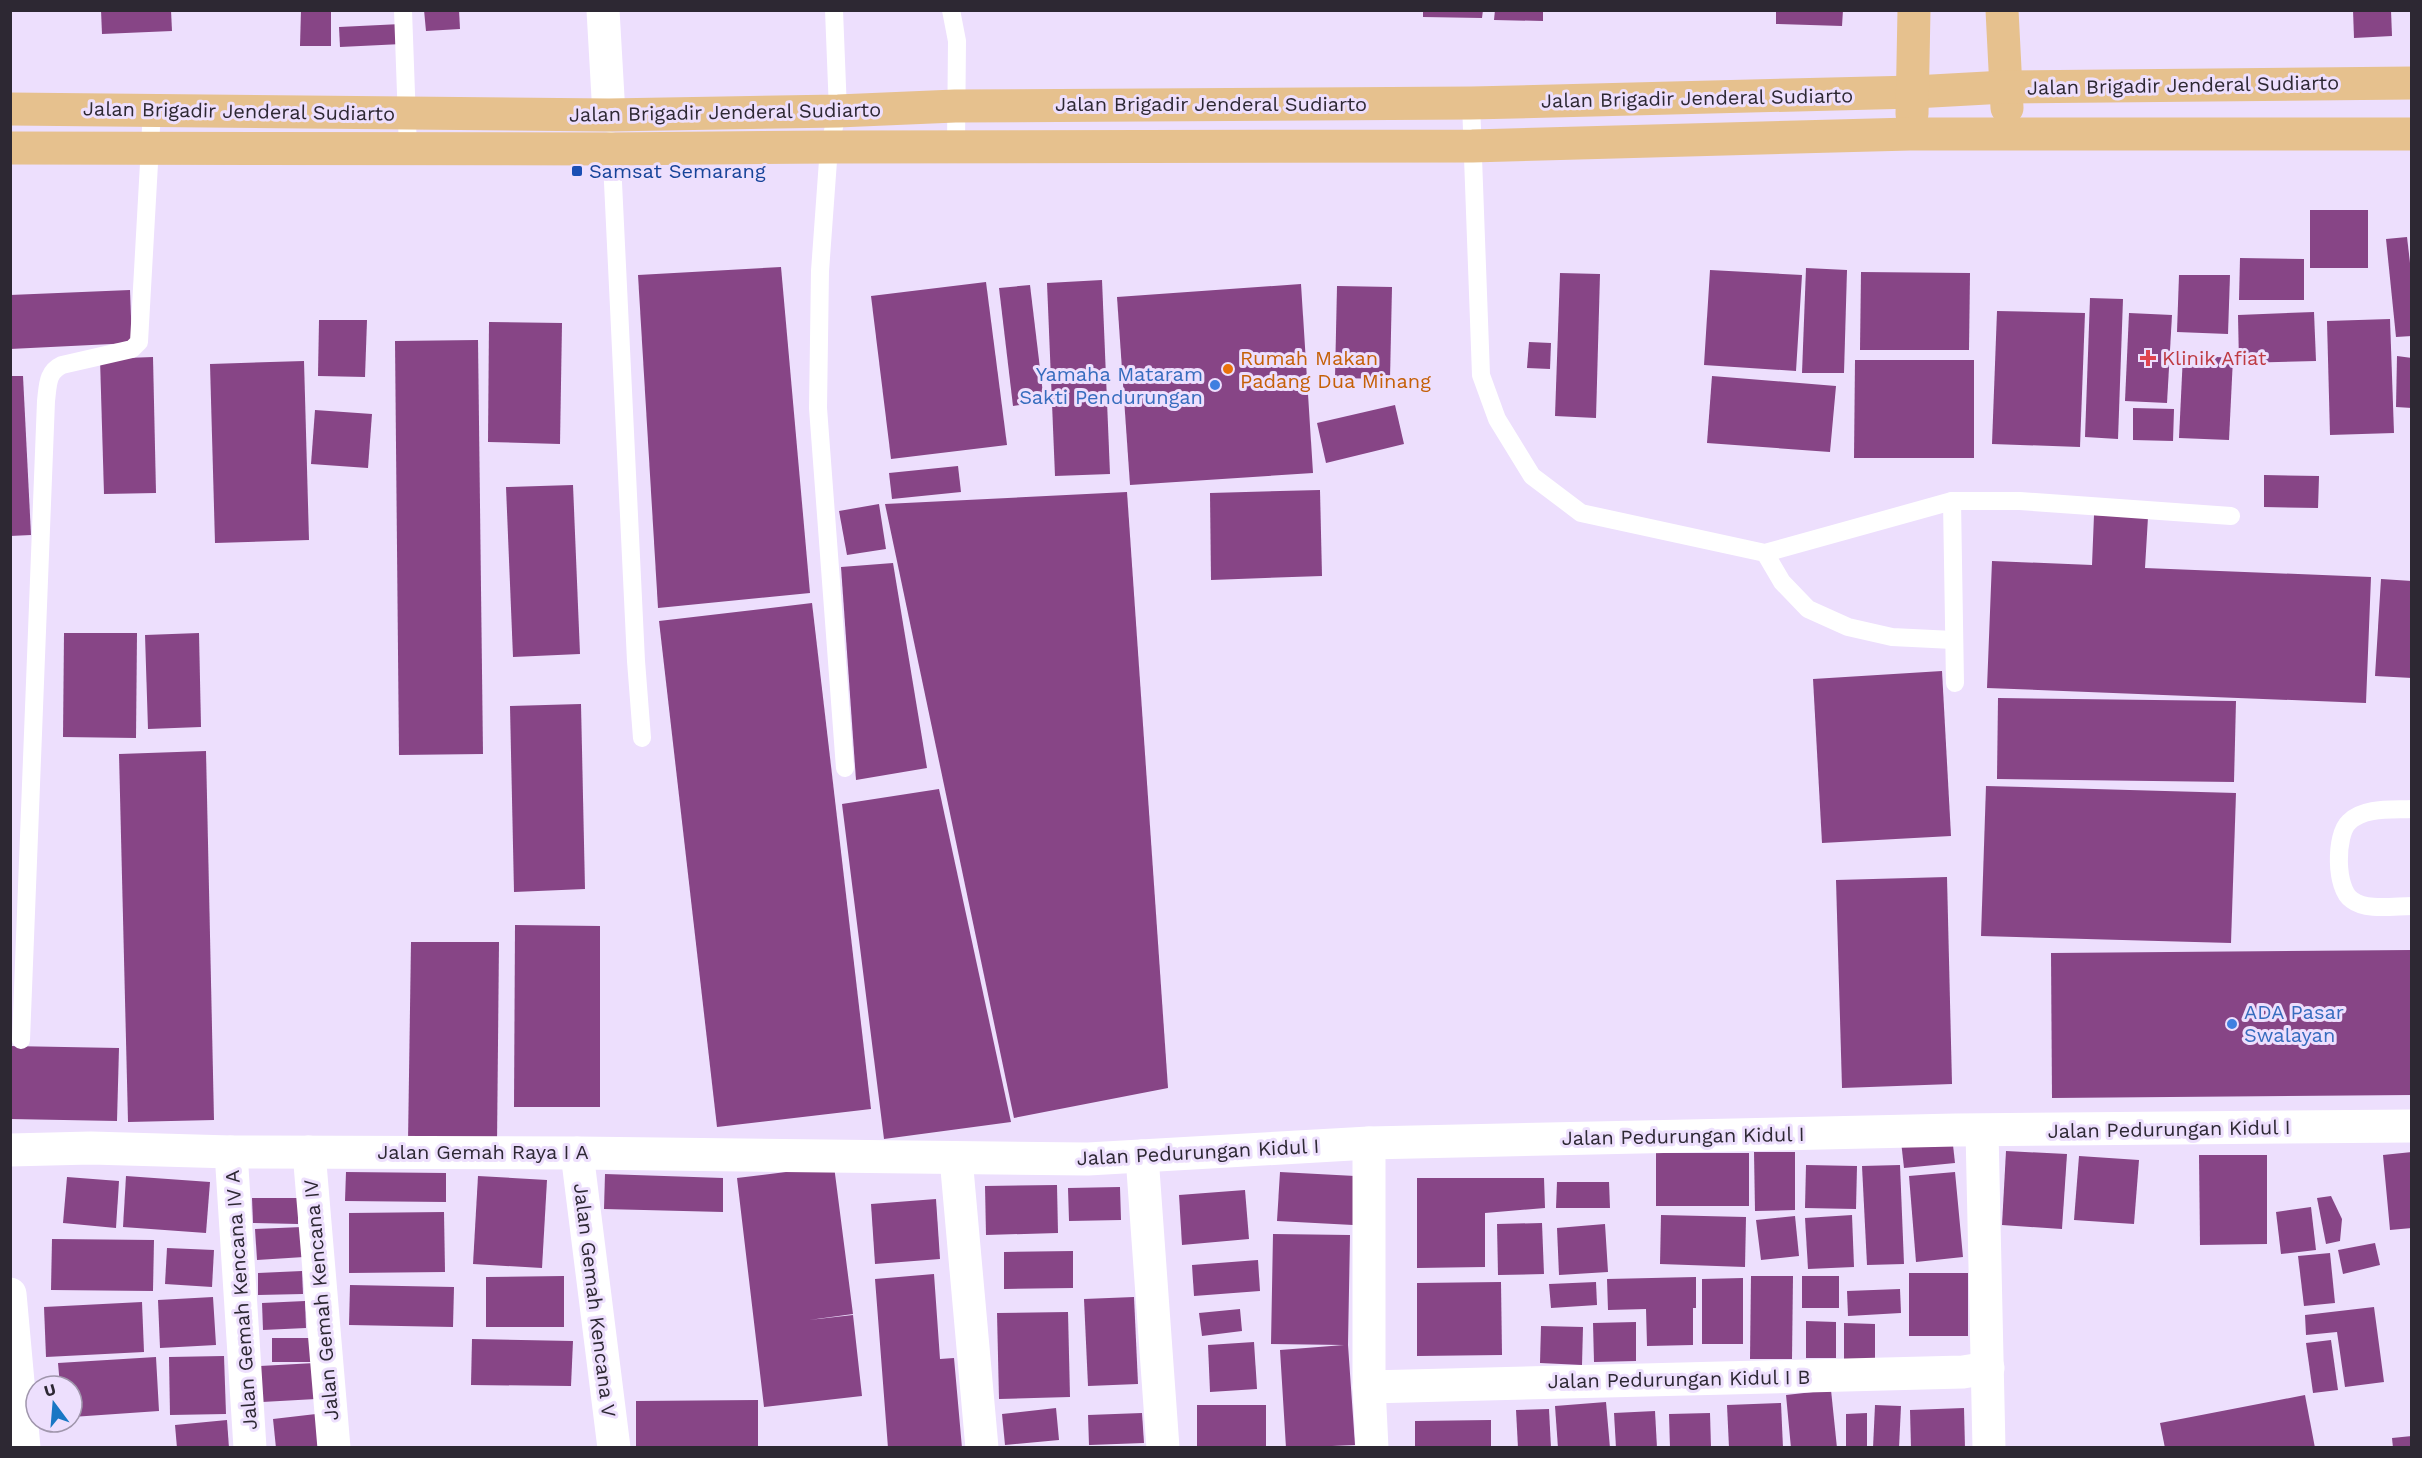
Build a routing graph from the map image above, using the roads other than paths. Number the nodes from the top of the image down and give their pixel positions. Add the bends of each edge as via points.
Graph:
1 (403, 10) edge
2 (603, 10) edge
3 (834, 10) edge
4 (951, 10) edge
5 (1914, 10) edge
6 (2002, 10) edge
7 (2412, 82) edge
8 (2005, 87) junction
9 (1914, 92) junction
10 (1471, 103) junction
11 (955, 106) junction
12 (10, 108) edge
13 (59, 109) junction
14 (152, 110) junction
15 (838, 111) junction
16 (407, 113) junction
17 (609, 116) junction
18 (1910, 134) junction
19 (2009, 134) junction
20 (2412, 134) edge
21 (1472, 146) junction
22 (829, 147) junction
23 (956, 147) junction
24 (10, 148) edge
25 (58, 148) junction
26 (150, 148) junction
27 (408, 149) junction
28 (612, 149) junction
29 (1952, 501) junction
30 (2231, 516) dead end
31 (1766, 553) junction
32 (1953, 640) junction
33 (1955, 683) dead end
34 (642, 738) dead end
35 (845, 768) dead end
36 (2412, 809) edge
37 (2412, 906) edge
38 (21, 1040) dead end
39 (2412, 1126) edge
40 (1982, 1131) junction
41 (1369, 1143) junction
42 (10, 1150) edge
43 (231, 1152) junction
44 (309, 1152) junction
45 (577, 1153) junction
46 (1142, 1156) junction
47 (956, 1158) junction
48 (10, 1294) edge
49 (1988, 1368) junction
50 (1369, 1387) junction
51 (24, 1448) edge
52 (250, 1448) edge
53 (334, 1448) edge
54 (614, 1448) edge
55 (982, 1448) edge
56 (1163, 1448) edge
57 (1372, 1448) edge
58 (1989, 1448) edge

1 - 16 lane
2 - 17 street
3 - 15 lane
4 - 11 lane via 957,41
5 - 9 main road
6 - 8 main road
7 - 8 main road, Jalan Brigadir Jenderal Sudiarto
8 - 9 main road, Jalan Brigadir Jenderal Sudiarto
8 - 19 main road
9 - 10 main road, Jalan Brigadir Jenderal Sudiarto
9 - 18 main road
10 - 11 main road, Jalan Brigadir Jenderal Sudiarto
10 - 21 lane
11 - 15 main road, Jalan Brigadir Jenderal Sudiarto
11 - 23 lane
12 - 13 main road, Jalan Brigadir Jenderal Sudiarto
13 - 14 main road, Jalan Brigadir Jenderal Sudiarto
13 - 25 main road
14 - 16 main road, Jalan Brigadir Jenderal Sudiarto
14 - 26 lane
15 - 17 main road, Jalan Brigadir Jenderal Sudiarto
15 - 22 lane
16 - 17 main road, Jalan Brigadir Jenderal Sudiarto
16 - 27 lane
17 - 28 lane
18 - 19 main road, Jalan Brigadir Jenderal Sudiarto
18 - 21 main road, Jalan Brigadir Jenderal Sudiarto
19 - 20 main road, Jalan Brigadir Jenderal Sudiarto
21 - 23 main road, Jalan Brigadir Jenderal Sudiarto
21 - 31 lane via 1481,375 1497,419 1532,476 1581,513
22 - 23 main road, Jalan Brigadir Jenderal Sudiarto
22 - 28 main road, Jalan Brigadir Jenderal Sudiarto
22 - 35 lane via 820,271 818,408
24 - 25 main road, Jalan Brigadir Jenderal Sudiarto
25 - 26 main road, Jalan Brigadir Jenderal Sudiarto
26 - 27 main road, Jalan Brigadir Jenderal Sudiarto
26 - 38 lane via 139,342 132,349 80,359 54,369 48,383
27 - 28 main road, Jalan Brigadir Jenderal Sudiarto
28 - 34 lane
29 - 30 lane via 2020,501
29 - 31 lane
29 - 32 lane
31 - 32 lane via 1782,582 1808,609 1848,627 1892,637
32 - 33 lane
36 - 37 lane via 2379,810 2349,821 2342,833 2339,871 2343,890 2352,900 2367,905
39 - 40 street, Jalan Pedurungan Kidul I
40 - 41 street, Jalan Pedurungan Kidul I
40 - 49 street
41 - 46 street, Jalan Pedurungan Kidul I
41 - 50 street
42 - 43 street, Jalan Gemah Raya I A
43 - 44 street, Jalan Gemah Raya I A
43 - 52 street, Jalan Gemah Kencana IV A
44 - 45 street, Jalan Gemah Raya I A
44 - 53 street, Jalan Gemah Kencana IV
45 - 47 street, Jalan Gemah Raya I A
45 - 54 street, Jalan Gemah Kencana V
46 - 47 street, Jalan Pedurungan Kidul I
46 - 56 street
47 - 55 street
48 - 51 street
49 - 50 street, Jalan Pedurungan Kidul I B via 1963,1372
49 - 58 street
50 - 57 street

